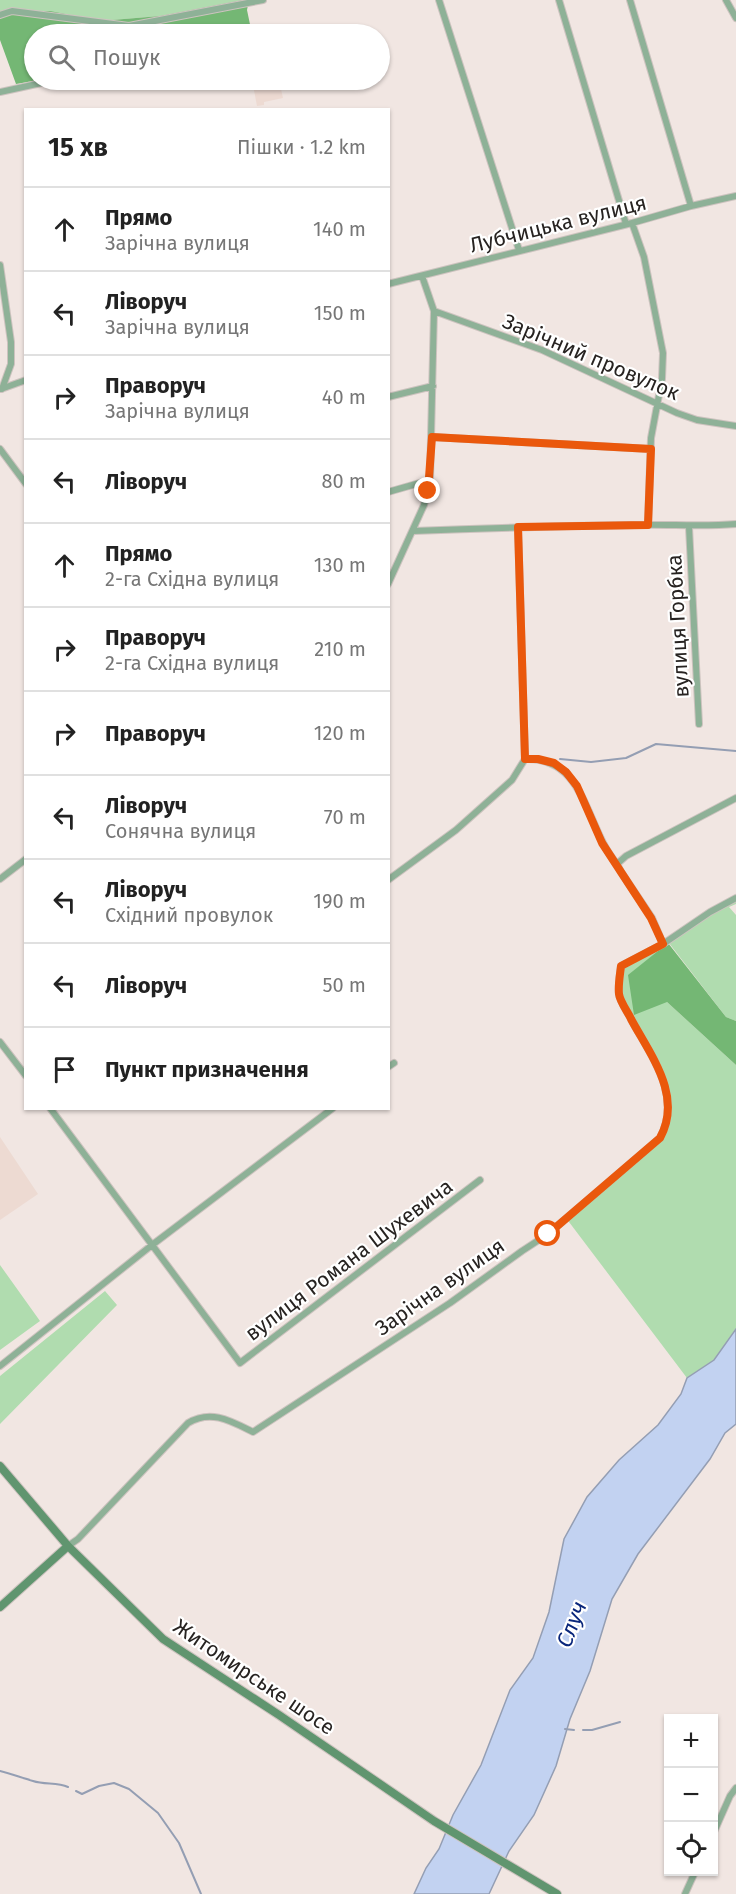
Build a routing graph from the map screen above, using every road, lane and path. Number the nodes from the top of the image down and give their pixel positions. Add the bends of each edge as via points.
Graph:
1 (263, 0) edge
2 (439, 0) edge
3 (559, 0) edge
4 (630, 0) edge
5 (726, 0) edge
6 (0, 15) edge
7 (736, 18) edge
8 (113, 24) edge
9 (139, 24) edge
10 (24, 87) edge
11 (0, 92) edge
12 (736, 196) edge
13 (691, 206) junction
14 (629, 224) junction
15 (519, 250) junction
16 (0, 265) edge
17 (422, 276) junction
18 (390, 284) edge
19 (434, 311) junction
20 (24, 381) edge
21 (433, 386) junction
22 (1, 389) edge
23 (390, 397) edge
24 (657, 404) junction
25 (736, 426) edge
26 (432, 437) junction
27 (0, 449) edge
28 (651, 449) junction
29 (430, 480) junction
30 (24, 481) edge
31 (390, 491) edge
32 (736, 524) edge
33 (648, 525) junction
34 (518, 527) junction
35 (689, 527) junction
36 (413, 531) junction
37 (390, 580) edge
38 (699, 724) dead end
39 (525, 759) junction
40 (736, 798) edge
41 (24, 861) edge
42 (617, 864) junction
43 (0, 879) edge
44 (390, 879) edge
45 (736, 898) edge
46 (663, 944) junction
47 (0, 1042) edge
48 (24, 1073) edge
49 (51, 1110) edge
50 (330, 1110) edge
51 (480, 1180) dead end
52 (152, 1245) junction
53 (0, 1366) edge
54 (0, 1466) edge
55 (68, 1546) junction
56 (0, 1607) edge
57 (736, 1788) edge
58 (718, 1823) edge
59 (693, 1876) edge
60 (557, 1894) edge
61 (685, 1894) edge

1 - 9 street
2 - 15 street
3 - 14 street
4 - 13 street
5 - 7 street
6 - 8 street via 12,11
10 - 11 street
12 - 13 street, Лубчицька вулиця
13 - 14 street, Лубчицька вулиця
14 - 15 street, Лубчицька вулиця
14 - 24 street via 644,257 663,353
15 - 17 street, Лубчицька вулиця
16 - 22 street via 11,342 11,364
17 - 18 street, Лубчицька вулиця
17 - 19 street
19 - 21 street
19 - 24 street, Зарічний провулок via 542,350
20 - 22 street
21 - 23 street
21 - 26 street
24 - 25 street, Зарічний провулок via 697,420
24 - 28 street
26 - 28 street
26 - 29 street
27 - 30 street
28 - 33 street
29 - 31 street
29 - 36 street
32 - 35 street
33 - 34 street
33 - 35 street
34 - 36 street
34 - 39 street
35 - 38 street, вулиця Горбка
36 - 37 street
39 - 42 street via 554,763 566,772
39 - 44 street via 512,780 456,830
40 - 42 street
41 - 43 street
42 - 46 street
45 - 46 street, Зарічна вулиця
46 - 55 street, Зарічна вулиця via 621,966 619,995 667,1091 667,1125 660,1138 548,1234 253,1432 212,1416 204,1415 188,1423
47 - 48 street
49 - 52 street, вулиця Романа Шухевича
50 - 52 street
51 - 52 street, вулиця Романа Шухевича via 240,1363
52 - 53 street
54 - 55 main road, Житомирське шосе
55 - 56 main road
55 - 60 main road, Житомирське шосе via 163,1639 434,1821
57 - 58 street
59 - 61 street

